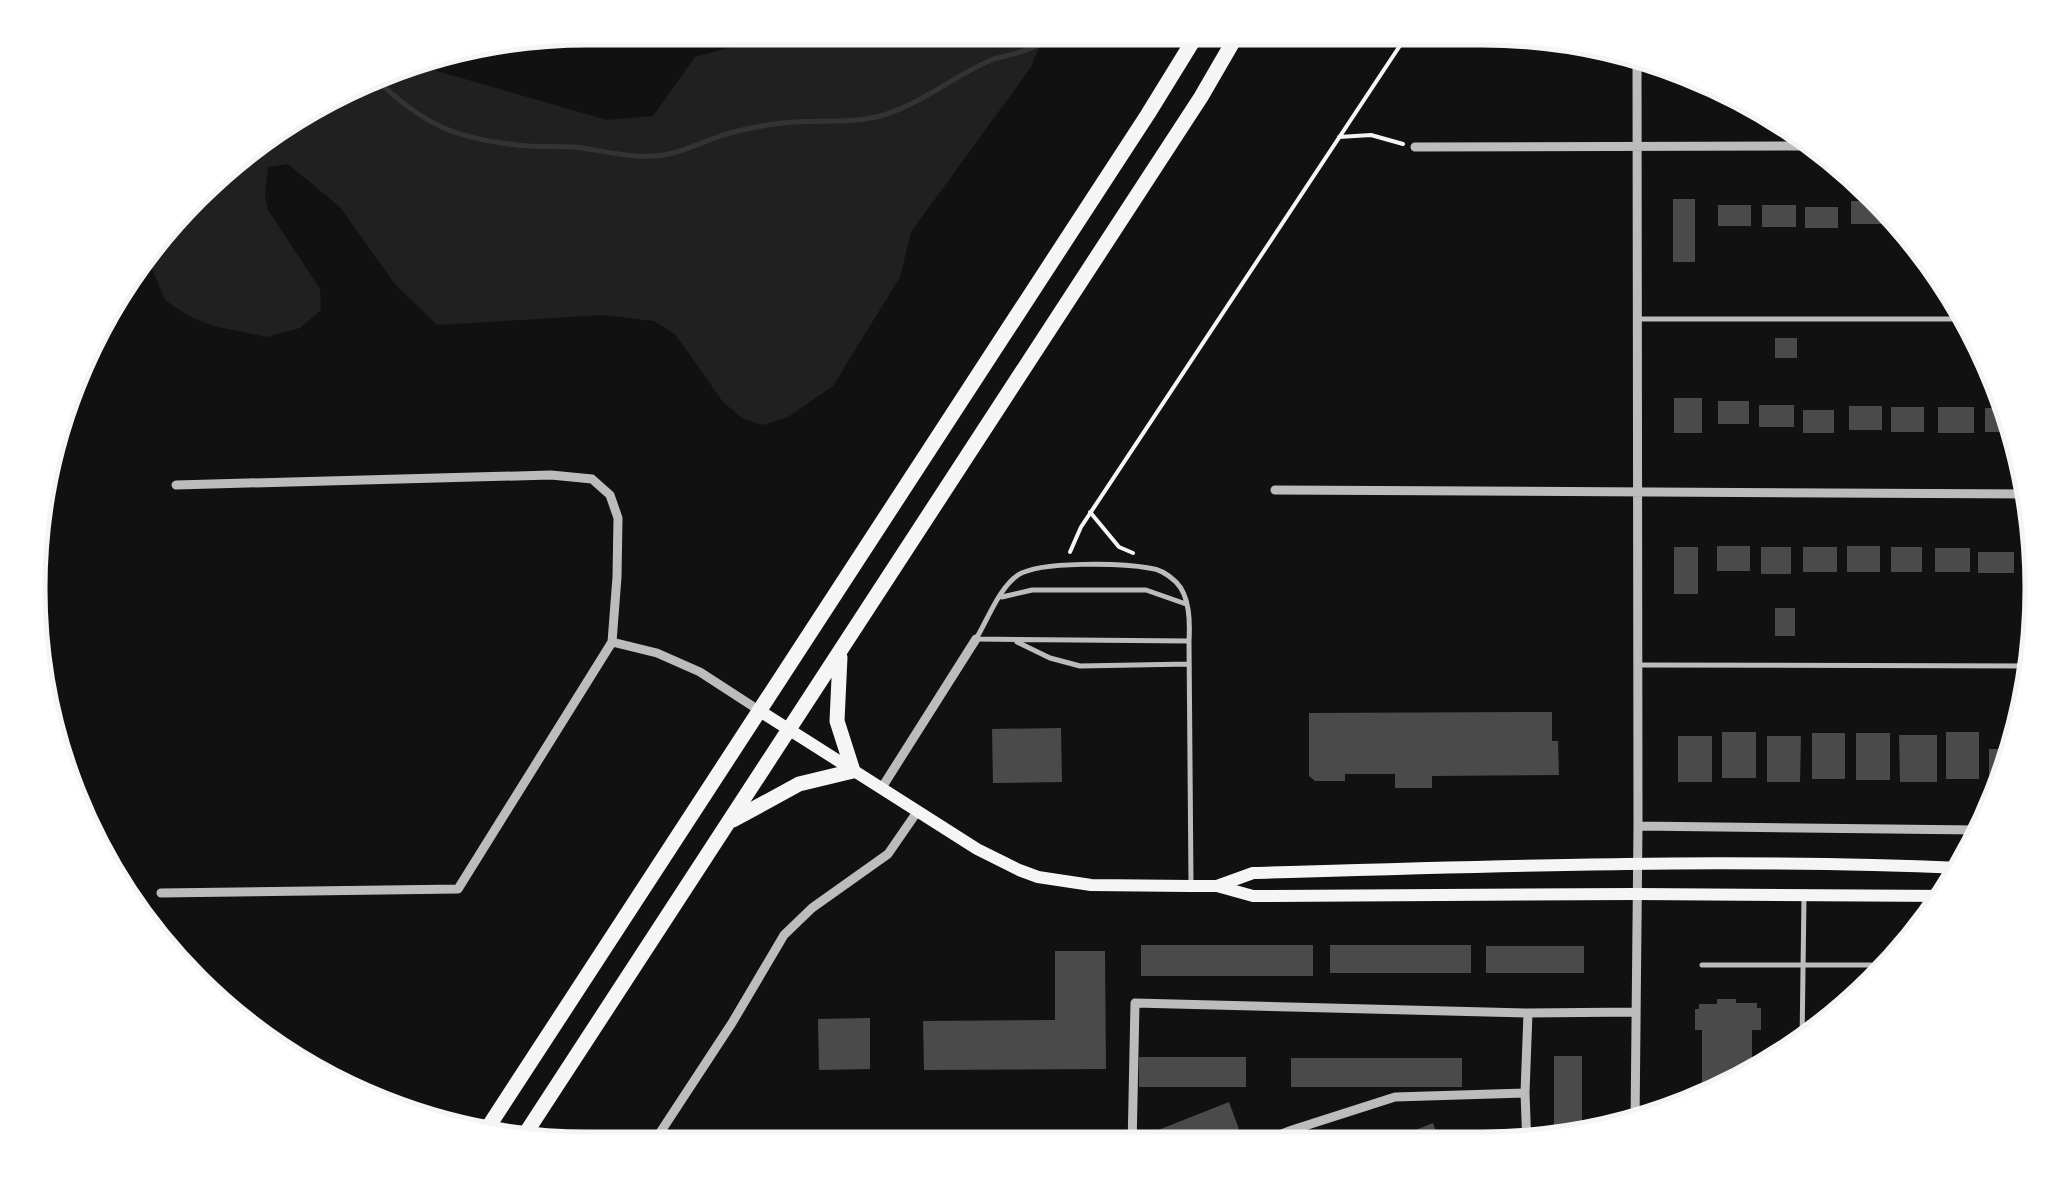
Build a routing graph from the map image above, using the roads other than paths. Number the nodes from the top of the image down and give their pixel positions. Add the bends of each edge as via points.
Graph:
1 (1190, 45) edge
2 (1232, 45) edge
3 (1637, 68) edge
4 (1414, 146) road end
5 (1638, 146) junction
6 (1796, 146) edge
7 (1638, 319) junction
8 (1953, 319) edge
9 (176, 485) dead end
10 (1274, 490) dead end
11 (1638, 493) junction
12 (2017, 494) edge
13 (1000, 597) junction
14 (1186, 604) junction
15 (976, 639) junction
16 (1013, 640) junction
17 (1189, 641) junction
18 (612, 642) junction
19 (840, 653) junction
20 (1189, 664) junction
21 (1638, 665) junction
22 (2019, 666) edge
23 (760, 711) junction
24 (790, 730) junction
25 (853, 771) junction
26 (881, 788) junction
27 (916, 812) junction
28 (730, 822) junction
29 (1638, 826) junction
30 (1969, 830) edge
31 (1636, 862) junction
32 (1947, 867) edge
33 (1191, 886) junction
34 (1217, 886) junction
35 (162, 893) dead end
36 (1636, 894) junction
37 (1929, 896) edge
38 (1804, 897) junction
39 (1702, 964) dead end
40 (1803, 964) junction
41 (1874, 965) edge
42 (1636, 1012) junction
43 (1528, 1013) junction
44 (1802, 1027) edge
45 (1525, 1093) junction
46 (1635, 1109) edge
47 (491, 1123) edge
48 (529, 1128) edge
49 (1526, 1130) edge
50 (660, 1132) edge
51 (1132, 1132) edge
52 (1287, 1132) edge

1 - 23 highway
2 - 19 highway
3 - 5 street
4 - 5 street
5 - 6 street
5 - 7 street
7 - 8 lane
7 - 11 street
9 - 18 street via 551,475 592,480 610,496 618,518
10 - 11 street
11 - 12 street
11 - 21 street
13 - 14 lane via 1032,590 1146,590
13 - 14 lane via 1020,573 1067,564 1164,572
13 - 15 lane
14 - 17 lane
15 - 16 lane
15 - 26 street
16 - 17 lane
16 - 20 lane via 1080,666
17 - 20 lane
18 - 23 street via 700,672
18 - 35 street via 458,889
19 - 24 highway
19 - 25 highway via 837,721
20 - 33 lane
21 - 22 lane
21 - 29 street
23 - 24 main road
23 - 47 highway
24 - 25 main road
24 - 28 highway
25 - 26 main road
25 - 28 highway via 799,784
26 - 27 main road
27 - 33 main road via 1038,877
27 - 50 street via 888,854 784,934
28 - 48 highway
29 - 30 street
29 - 31 street
31 - 32 main road
31 - 34 main road via 1253,873
31 - 36 street
33 - 34 main road
34 - 36 main road via 1253,896
36 - 38 main road
36 - 42 street
37 - 38 main road
38 - 40 lane
39 - 40 lane
40 - 41 lane
40 - 44 lane
42 - 43 street
42 - 46 street
43 - 45 street
43 - 51 street via 1136,1003
45 - 49 street
45 - 52 street via 1394,1098

